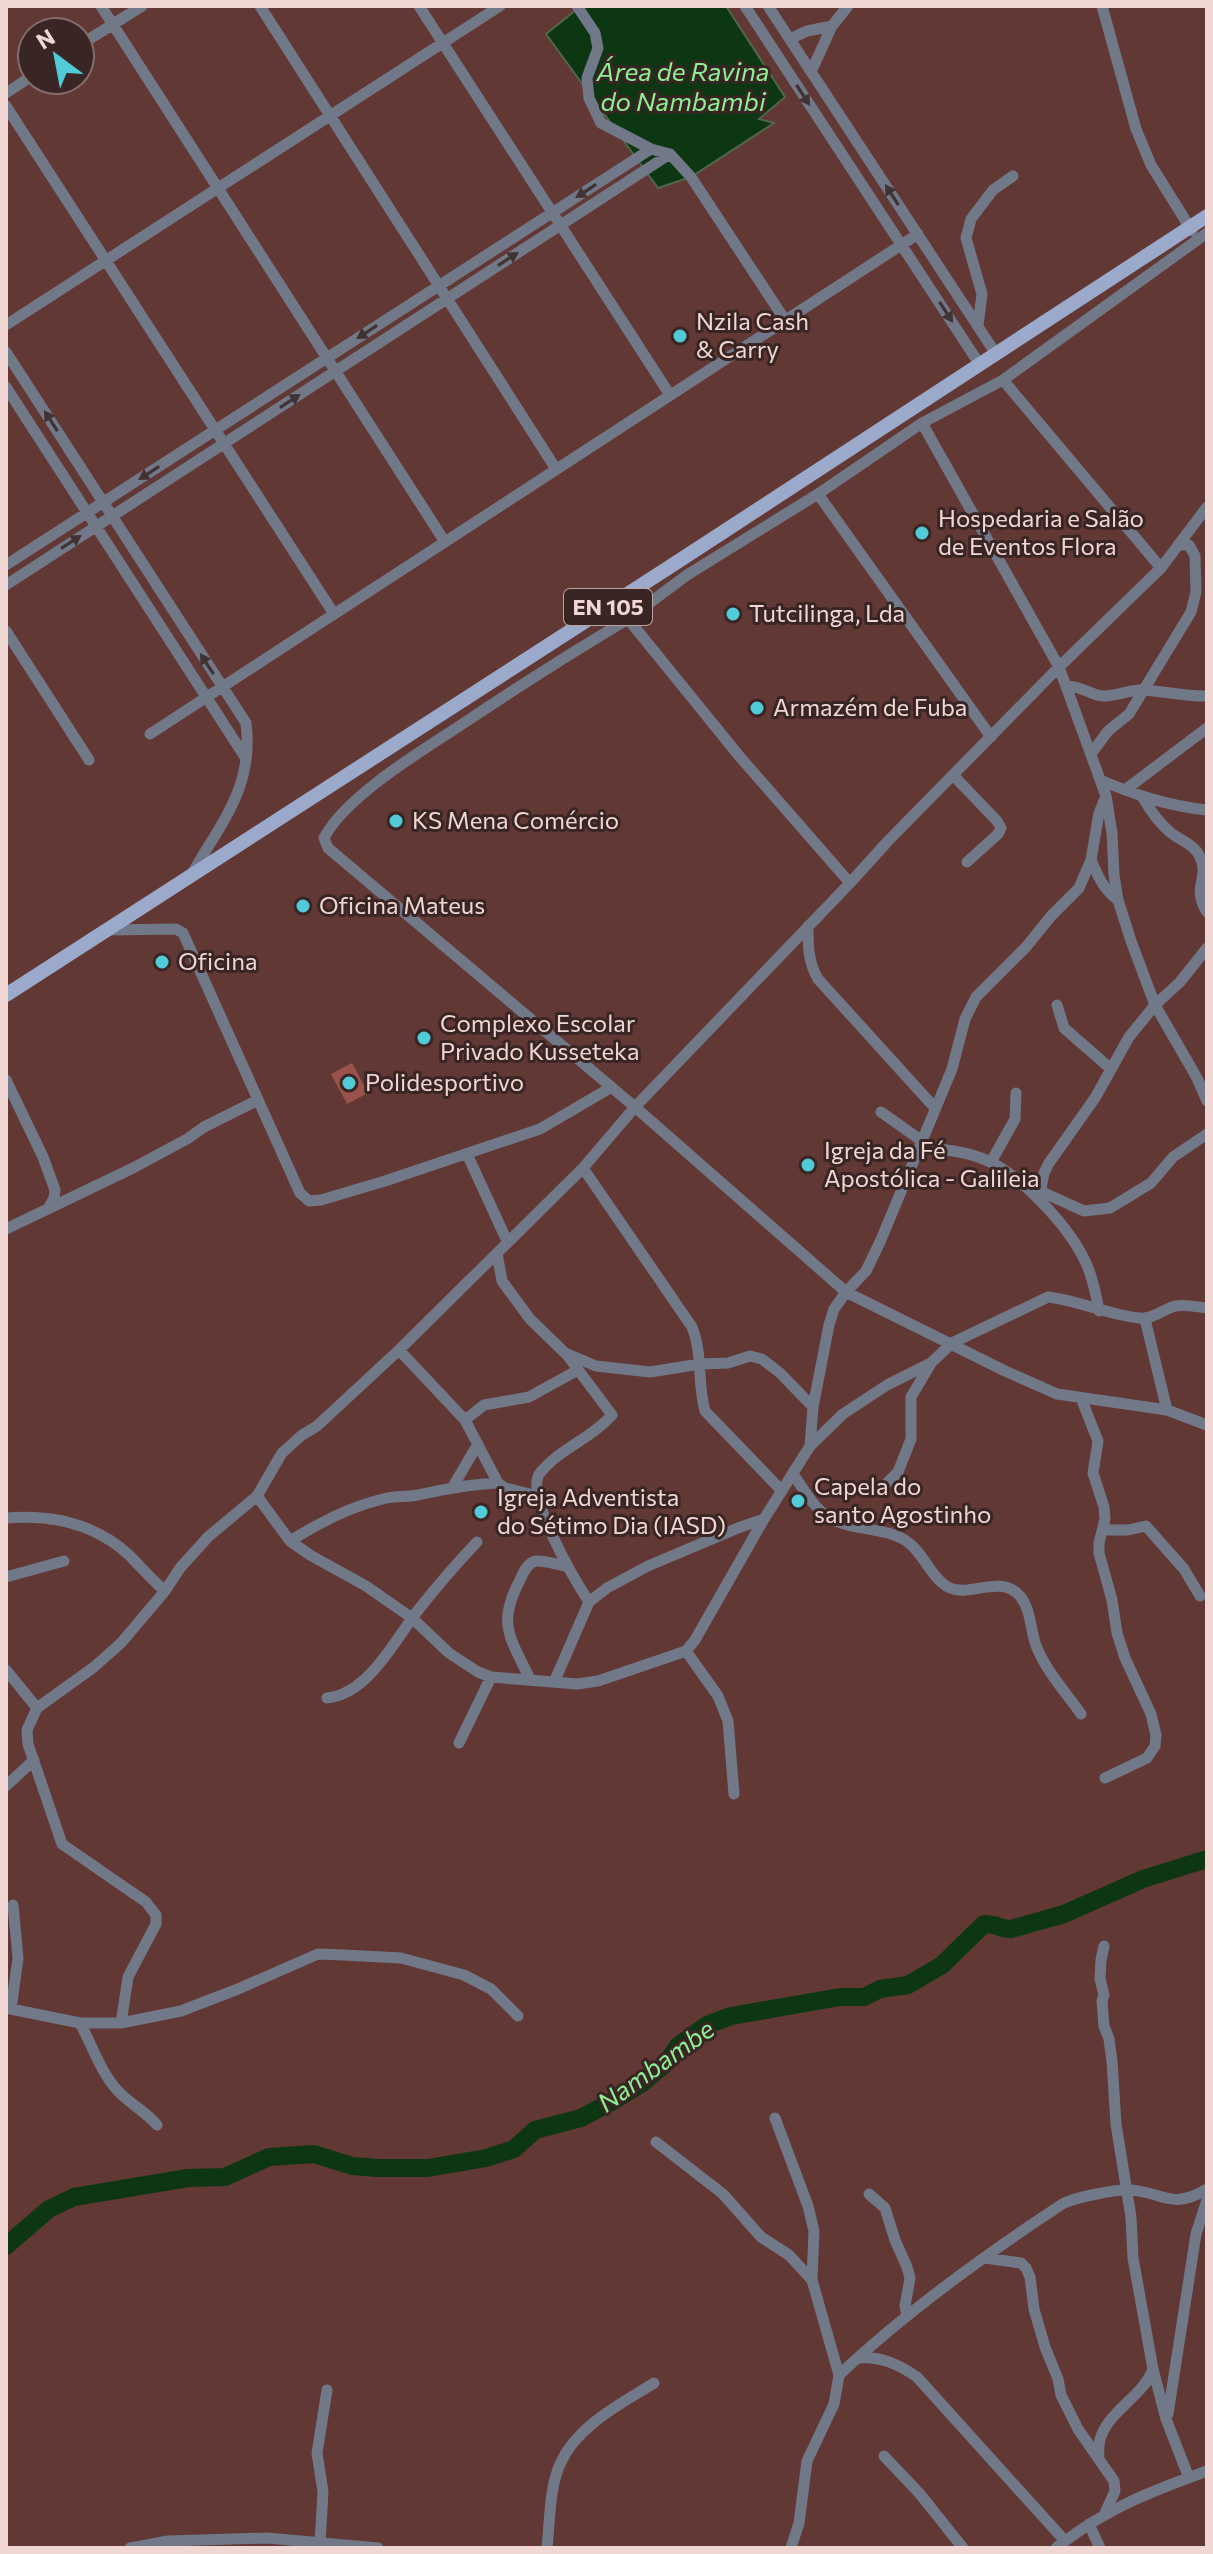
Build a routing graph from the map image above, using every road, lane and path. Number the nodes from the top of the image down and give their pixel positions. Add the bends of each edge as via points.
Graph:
1 (101, 6) edge
2 (142, 6) edge
3 (260, 6) edge
4 (419, 6) edge
5 (500, 6) edge
6 (577, 6) edge
7 (745, 6) edge
8 (768, 6) edge
9 (848, 6) edge
10 (1102, 6) edge
11 (113, 24) junction
12 (832, 26) junction
13 (96, 35) edge
14 (790, 39) junction
15 (443, 43) junction
16 (811, 72) junction
17 (6, 106) edge
18 (330, 116) junction
19 (651, 149) junction
20 (670, 154) junction
21 (1013, 176) dead end
22 (218, 188) junction
23 (552, 213) junction
24 (1207, 216) edge
25 (560, 225) junction
26 (1198, 233) edge
27 (918, 234) junction
28 (901, 244) junction
29 (106, 261) junction
30 (439, 286) junction
31 (447, 299) junction
32 (785, 320) junction
33 (6, 325) edge
34 (978, 325) junction
35 (6, 352) edge
36 (996, 354) junction
37 (327, 358) junction
38 (980, 365) junction
39 (336, 371) junction
40 (1003, 380) junction
41 (6, 387) edge
42 (670, 395) junction
43 (922, 423) junction
44 (215, 430) junction
45 (224, 443) junction
46 (556, 469) junction
47 (818, 494) junction
48 (103, 503) junction
49 (1207, 507) edge
50 (87, 513) junction
51 (112, 516) junction
52 (96, 526) junction
53 (445, 542) junction
54 (1178, 545) junction
55 (6, 565) edge
56 (1161, 568) junction
57 (6, 585) edge
58 (1202, 595) edge
59 (1207, 605) edge
60 (1191, 612) junction
61 (334, 614) junction
62 (628, 619) junction
63 (6, 631) edge
64 (1059, 667) junction
65 (1066, 686) junction
66 (222, 687) junction
67 (1143, 690) junction
68 (1207, 696) edge
69 (206, 697) junction
70 (1207, 728) edge
71 (150, 734) dead end
72 (991, 737) junction
73 (387, 750) junction
74 (1091, 754) junction
75 (245, 758) junction
76 (89, 760) dead end
77 (398, 766) junction
78 (953, 775) junction
79 (1100, 780) junction
80 (1125, 790) junction
81 (1106, 796) junction
82 (1143, 798) junction
83 (1207, 810) edge
84 (1091, 860) junction
85 (967, 862) dead end
86 (1205, 876) edge
87 (189, 878) junction
88 (850, 883) junction
89 (1118, 900) junction
90 (1207, 912) edge
91 (808, 926) junction
92 (107, 930) junction
93 (1207, 948) edge
94 (782, 953) junction
95 (810, 960) junction
96 (6, 995) edge
97 (1057, 1005) dead end
98 (1155, 1005) junction
99 (1111, 1069) junction
100 (6, 1080) edge
101 (610, 1088) junction
102 (1016, 1093) dead end
103 (258, 1100) junction
104 (1207, 1101) edge
105 (635, 1107) junction
106 (935, 1108) junction
107 (881, 1112) dead end
108 (1207, 1134) edge
109 (921, 1144) junction
110 (467, 1154) junction
111 (991, 1162) junction
112 (583, 1168) junction
113 (1040, 1194) junction
114 (47, 1210) junction
115 (6, 1229) edge
116 (507, 1241) junction
117 (497, 1253) junction
118 (846, 1292) junction
119 (1207, 1308) edge
120 (1099, 1311) junction
121 (1145, 1319) junction
122 (952, 1343) junction
123 (399, 1350) junction
124 (565, 1353) junction
125 (931, 1363) junction
126 (700, 1364) junction
127 (578, 1370) junction
128 (1081, 1398) junction
129 (813, 1407) junction
130 (1167, 1410) junction
131 (465, 1420) junction
132 (1207, 1425) edge
133 (478, 1444) junction
134 (810, 1446) junction
135 (793, 1474) junction
136 (498, 1483) junction
137 (886, 1484) dead end
138 (452, 1488) junction
139 (782, 1491) junction
140 (257, 1496) junction
141 (538, 1496) junction
142 (6, 1518) edge
143 (764, 1519) junction
144 (1103, 1530) junction
145 (290, 1541) junction
146 (477, 1542) dead end
147 (64, 1561) dead end
148 (566, 1566) junction
149 (6, 1577) edge
150 (165, 1591) junction
151 (1200, 1596) dead end
152 (589, 1602) junction
153 (412, 1618) junction
154 (686, 1651) junction
155 (6, 1670) edge
156 (491, 1677) junction
157 (530, 1679) junction
158 (555, 1680) junction
159 (327, 1698) dead end
160 (37, 1708) junction
161 (1081, 1714) dead end
162 (459, 1743) dead end
163 (34, 1760) junction
164 (1105, 1778) dead end
165 (6, 1786) edge
166 (734, 1794) dead end
167 (13, 1905) dead end
168 (1104, 1946) dead end
169 (8, 2008) edge
170 (518, 2016) dead end
171 (80, 2023) junction
172 (121, 2023) junction
173 (775, 2118) dead end
174 (157, 2125) dead end
175 (656, 2142) dead end
176 (1207, 2189) edge
177 (1127, 2190) junction
178 (869, 2194) dead end
179 (1207, 2200) edge
180 (985, 2258) junction
181 (812, 2280) junction
182 (907, 2316) junction
183 (858, 2358) junction
184 (1153, 2369) junction
185 (839, 2375) junction
186 (654, 2383) dead end
187 (327, 2390) dead end
188 (1166, 2419) junction
189 (884, 2456) dead end
190 (1100, 2460) junction
191 (1207, 2471) edge
192 (1189, 2478) junction
193 (1105, 2513) junction
194 (1089, 2524) junction
195 (1060, 2544) edge
196 (320, 2545) edge
197 (130, 2548) edge
198 (378, 2548) edge
199 (547, 2548) edge
200 (791, 2548) edge
201 (963, 2548) edge
202 (1100, 2548) edge

1 - 11 street
2 - 11 street
3 - 18 street
4 - 15 street
5 - 15 street
6 - 19 street via 595,33 598,48 587,78 589,98 601,123
7 -> 28 street
8 - 14 street
9 - 12 street
10 - 26 street via 1151,165
11 - 13 street
11 - 22 street
12 - 14 street
12 - 16 street
14 - 16 street
15 - 18 street
15 - 23 street
27 -> 16 street
17 - 29 street
18 - 22 street
18 - 30 street
19 - 20 street
19 -> 23 street
20 - 25 street
20 - 32 street via 691,177
21 - 34 street via 993,190 971,219 966,238 982,294
22 - 29 street
22 - 37 street
23 - 25 street
23 - 30 street
24 - 26 main road, EN 105
31 -> 25 street
25 - 42 street
26 - 36 main road, EN 105
26 - 40 street
27 - 28 street
27 - 34 street
28 - 32 street
28 -> 38 street
29 - 33 street
29 - 44 street
30 - 31 street
30 -> 37 street
31 - 39 street
31 - 46 street
32 - 42 street
34 - 36 street
48 -> 35 street
36 - 38 main road, EN 105
37 - 39 street
37 - 44 street
38 - 73 main road, EN 105
45 -> 39 street
39 - 53 street
40 - 43 street
40 - 56 street
41 - 50 street
42 - 46 street
43 - 47 street
43 - 64 street
44 - 45 street
44 -> 48 street
45 - 51 street
45 - 61 street
46 - 53 street
47 - 62 street via 687,575
47 - 72 street
48 - 50 street
48 - 51 street
49 - 54 street
50 - 52 street
50 - 55 street
51 - 52 street
66 -> 51 street
57 -> 52 street
52 - 69 street
53 - 61 street
54 - 56 street
54 - 58 street via 1193,549
56 - 64 street
58 - 60 street
59 - 60 street
60 - 67 street
61 - 66 street
62 - 77 street
62 - 88 street
63 - 76 street
64 - 65 street
64 - 72 street
65 - 67 street via 1099,696
65 - 74 street
66 - 69 street
66 - 75 street via 246,723
67 - 68 street
67 - 74 street via 1129,714
69 - 71 street
69 - 75 street
70 - 80 street
72 - 78 street
73 - 77 street
73 - 87 main road, EN 105
74 - 79 street
75 - 87 street via 232,808
77 - 101 street via 332,822 324,838 328,848
78 - 85 street via 1001,828
78 - 88 street
79 - 80 street
79 - 81 street
80 - 82 street
81 - 84 street
81 - 89 street
82 - 83 street
82 - 86 street via 1169,831 1196,850
84 - 89 street via 1101,883
84 - 106 street via 1079,888 976,997
86 - 90 street via 1199,893
87 - 92 main road, EN 105
88 - 91 street
89 - 98 street
91 - 94 street
91 - 95 street
92 - 96 main road, EN 105
92 - 103 street via 183,933
93 - 98 street
94 - 95 street
94 - 105 street
95 - 106 street via 818,979
97 - 99 street via 1064,1028
98 - 99 street
98 - 104 street
99 - 113 street via 1049,1163
100 - 114 street via 55,1190
101 - 105 street
101 - 110 street via 540,1129
102 - 111 street via 1015,1119
103 - 110 street via 300,1193 309,1201
103 - 114 street
105 - 112 street
105 - 118 street
106 - 109 street
107 - 109 street
108 - 113 street via 1173,1157 1151,1183 1110,1208 1084,1211
109 - 111 street
109 - 118 street via 866,1271
110 - 116 street
111 - 113 street
112 - 116 street
112 - 126 street via 692,1327
113 - 120 street via 1085,1260
114 - 115 street
116 - 117 street
117 - 123 street
117 - 124 street via 502,1281
118 - 122 street
118 - 129 street via 829,1325
119 - 121 street via 1182,1305
120 - 121 street
120 - 122 street via 1048,1297
121 - 130 street
122 - 125 street
122 - 128 street via 1031,1383
123 - 131 street
123 - 140 street via 282,1453
124 - 126 street via 622,1370 650,1372
124 - 127 street
125 - 134 street via 843,1414
125 - 137 street via 909,1404 911,1439 898,1472
126 - 129 street via 762,1359
126 - 139 street via 705,1411
127 - 131 street via 529,1397 484,1405
127 - 141 street via 612,1415 537,1475
128 - 130 street
128 - 144 street via 1098,1441 1093,1473 1104,1507
129 - 134 street
130 - 132 street
131 - 133 street
133 - 136 street
133 - 138 street
134 - 135 street
135 - 139 street
135 - 161 street via 827,1517 908,1541 951,1588 1005,1587 1019,1596 1037,1647
136 - 138 street
136 - 141 street
138 - 145 street via 360,1506
139 - 143 street
140 - 145 street
140 - 150 street via 208,1537
141 - 148 street
142 - 150 street via 33,1516 98,1532
143 - 152 street via 648,1566
143 - 154 street
144 - 151 street via 1146,1526
144 - 164 street via 1099,1553 1117,1633 1156,1735 1147,1758
145 - 153 street
146 - 153 street
147 - 149 street
148 - 152 street
148 - 157 street via 537,1560 514,1590 507,1630
150 - 160 street via 121,1643
152 - 158 street
153 - 156 street via 449,1653
153 - 159 street via 371,1672 343,1695
154 - 158 street via 598,1681
154 - 166 street via 718,1696 728,1721
155 - 160 street
156 - 157 street
156 - 162 street
157 - 158 street
160 - 163 street via 27,1730
163 - 165 street
163 - 172 street via 62,1844 146,1902 156,1915 128,1977
167 - 169 street via 18,1958
168 - 177 street via 1104,2026
169 - 171 street
170 - 172 street via 491,1989 464,1975 401,1958 318,1954 181,2011
171 - 172 street
171 - 174 street via 120,2094
173 - 181 street via 802,2183 814,2231
175 - 181 street via 723,2194 761,2237 789,2255
176 - 177 street via 1174,2200
177 - 180 street via 1064,2203
177 - 184 street
178 - 182 street via 885,2208 907,2267
179 - 188 street via 1196,2234
180 - 182 street
180 - 190 street via 1026,2268 1061,2395
181 - 185 street
182 - 183 street
183 - 185 street
183 - 195 street via 897,2364 917,2377
184 - 188 street
184 - 190 street via 1149,2381 1104,2428
185 - 200 street via 834,2404 807,2461
186 - 199 street via 594,2422 561,2462
187 - 196 street via 317,2453 323,2492
188 - 192 street
189 - 201 street
190 - 193 street via 1115,2491
191 - 192 street
192 - 193 street
193 - 194 street
194 - 195 street
194 - 202 street
196 - 197 street via 253,2538
196 - 198 street

